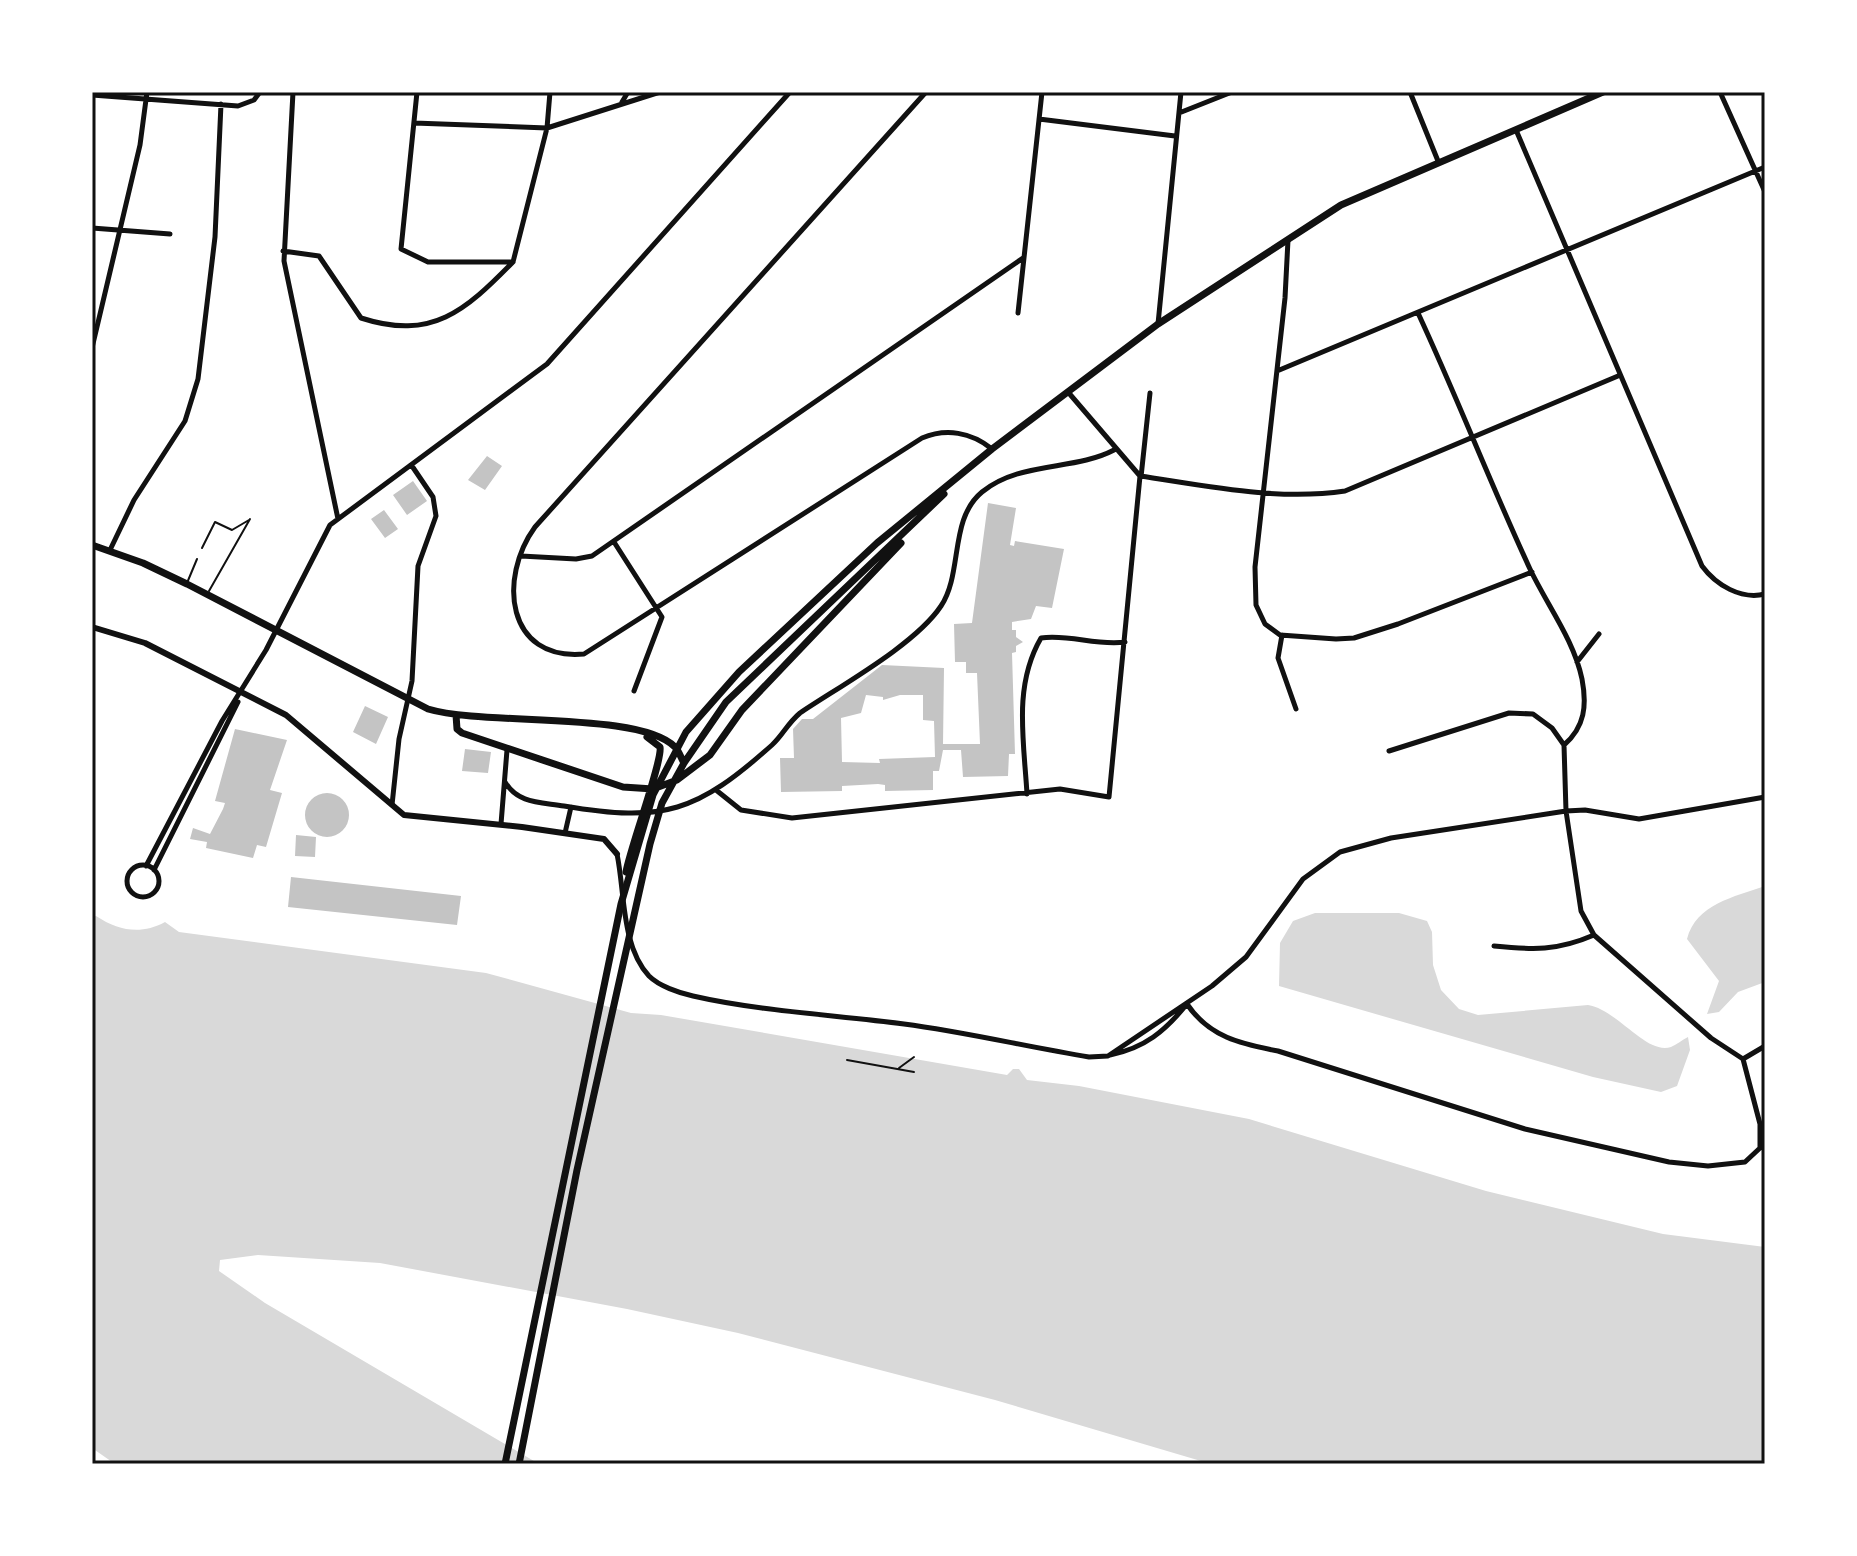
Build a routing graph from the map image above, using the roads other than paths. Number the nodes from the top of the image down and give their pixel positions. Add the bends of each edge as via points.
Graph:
1 (260, 92) edge
2 (293, 92) edge
3 (417, 92) edge
4 (550, 92) edge
5 (628, 92) edge
6 (660, 92) edge
7 (790, 92) edge
8 (926, 92) edge
9 (1042, 92) edge
10 (1181, 92) edge
11 (1232, 92) edge
12 (1410, 92) edge
13 (1603, 92) edge
14 (1720, 92) edge
15 (92, 95) edge
16 (146, 95) edge
17 (621, 103) junction
18 (221, 104) junction
19 (1179, 113) junction
20 (1039, 119) junction
21 (414, 123) junction
22 (547, 128) junction
23 (1515, 129) junction
24 (1175, 136) junction
25 (1438, 161) junction
26 (1765, 167) edge
27 (1755, 171) junction
28 (1765, 192) edge
29 (92, 228) edge
30 (119, 230) junction
31 (170, 234) dead end
32 (1288, 239) junction
33 (1567, 249) junction
34 (283, 251) junction
35 (1023, 258) junction
36 (513, 262) junction
37 (1018, 313) dead end
38 (1418, 313) junction
39 (1158, 324) junction
40 (92, 348) edge
41 (1277, 371) junction
42 (1618, 376) junction
43 (1068, 392) junction
44 (1150, 393) dead end
45 (1474, 437) junction
46 (992, 449) junction
47 (1114, 450) junction
48 (412, 466) junction
49 (966, 471) junction
50 (1140, 476) junction
51 (1265, 493) junction
52 (931, 508) junction
53 (338, 519) junction
54 (614, 542) junction
55 (92, 545) edge
56 (202, 548) dead end
57 (110, 550) junction
58 (521, 556) junction
59 (197, 559) dead end
60 (1532, 572) junction
61 (187, 584) junction
62 (1765, 594) edge
63 (208, 595) junction
64 (657, 607) junction
65 (92, 627) edge
66 (276, 630) junction
67 (1599, 634) dead end
68 (1282, 635) junction
69 (1125, 642) junction
70 (1577, 662) junction
71 (634, 691) dead end
72 (242, 693) junction
73 (409, 700) junction
74 (1296, 709) dead end
75 (456, 715) junction
76 (630, 729) junction
77 (1564, 745) junction
78 (676, 748) junction
79 (507, 750) junction
80 (1389, 751) dead end
81 (684, 763) junction
82 (505, 782) junction
83 (716, 790) junction
84 (1027, 794) junction
85 (1765, 797) edge
86 (392, 806) junction
87 (571, 807) junction
88 (1566, 811) junction
89 (501, 824) junction
90 (565, 833) junction
91 (617, 854) joint
92 (146, 866) junction
93 (154, 870) junction
94 (621, 904) junction
95 (1594, 935) junction
96 (1494, 946) dead end
97 (1187, 1004) junction
98 (1765, 1046) edge
99 (1108, 1056) junction
100 (1743, 1059) junction
101 (1762, 1148) edge
102 (505, 1464) edge
103 (519, 1464) edge

1 - 18 street via 238,106
2 - 34 street
3 - 21 street
4 - 22 street
5 - 17 street
6 - 17 street
7 - 48 street via 547,364
8 - 58 street via 535,527
9 - 20 street
10 - 19 street
11 - 19 street
12 - 25 street
13 - 23 main road
14 - 27 street
15 - 16 street
16 - 18 street
16 - 30 street
17 - 22 street
18 - 57 street via 215,237 198,379 185,421 134,500
19 - 24 street
20 - 24 street
20 - 35 street
21 - 22 street
21 - 36 street via 401,249 428,262
22 - 36 street
23 - 25 main road
23 - 33 street
24 - 39 street
25 - 32 main road via 1341,205
26 - 27 street
27 - 28 street
27 - 33 street
29 - 30 street
30 - 31 street
30 - 40 street
32 - 39 main road
32 - 41 street
33 - 38 street
33 - 42 street
34 - 36 street via 319,256 361,318 408,329 457,313
34 - 53 street
35 - 37 street
35 - 54 street
38 - 41 street
38 - 45 street
39 - 43 main road
41 - 51 street
42 - 45 street
42 - 62 street via 1702,566 1734,591
43 - 46 main road
43 - 47 street
44 - 50 street
45 - 51 street via 1345,491
45 - 60 street
46 - 49 main road
46 - 64 street via 963,434 938,431 922,438
47 - 50 street
47 - 83 street via 1097,459 1037,467 981,493 964,521 949,589 928,623 800,713 773,744
48 - 53 street
48 - 73 street via 436,507 416,577
49 - 52 main road
49 - 78 main road via 877,543 739,672
50 - 51 street
50 - 69 street
51 - 68 street via 1255,567 1256,605 1265,624
52 - 79 main road via 742,710 710,755 677,780 653,789 623,787
52 - 81 main road via 750,678 707,726
53 - 66 street via 322,536
54 - 58 street via 586,558
54 - 64 street
55 - 57 main road
56 - 63 lane via 215,522 232,530 250,519
57 - 61 main road
58 - 64 street via 514,611 539,646 558,654 584,654
59 - 61 lane
60 - 68 street via 1354,638
60 - 70 street
61 - 63 main road
63 - 66 main road
64 - 71 street via 662,617
65 - 72 street via 145,643
66 - 72 street
66 - 73 main road
67 - 70 street
68 - 74 street via 1278,658
69 - 84 street via 1109,797 1060,789
69 - 84 street via 1041,638 1020,711
70 - 77 street via 1583,719
72 - 86 street via 286,715
72 - 92 street
72 - 93 street
73 - 75 main road
73 - 86 street
75 - 76 main road
75 - 79 main road via 462,733
76 - 78 main road
76 - 94 main road via 660,747 661,759 633,837
77 - 80 street via 1533,714 1509,713
77 - 88 street
78 - 81 main road
78 - 94 main road via 643,821
79 - 82 street
81 - 103 main road via 662,803 650,844 577,1170
82 - 87 street via 520,799
82 - 89 street
83 - 84 street via 741,810 792,818
83 - 87 street via 659,814
85 - 88 street via 1639,819
86 - 89 street via 415,819
87 - 90 street
88 - 95 street via 1581,911
88 - 97 street via 1391,838 1340,852 1303,879 1246,957
89 - 90 street
90 - 91 street via 604,839
91 - 99 street via 638,960 651,977 678,991
92 - 93 street
92 - 93 street via 128,875 129,889 137,896 156,891 160,881
94 - 102 main road
95 - 96 street via 1564,948
95 - 100 street via 1711,1038
97 - 99 street
97 - 99 street via 1150,1041
97 - 101 street via 1214,1033 1247,1045 1594,1147 1708,1166 1745,1162
98 - 100 street
100 - 101 street

